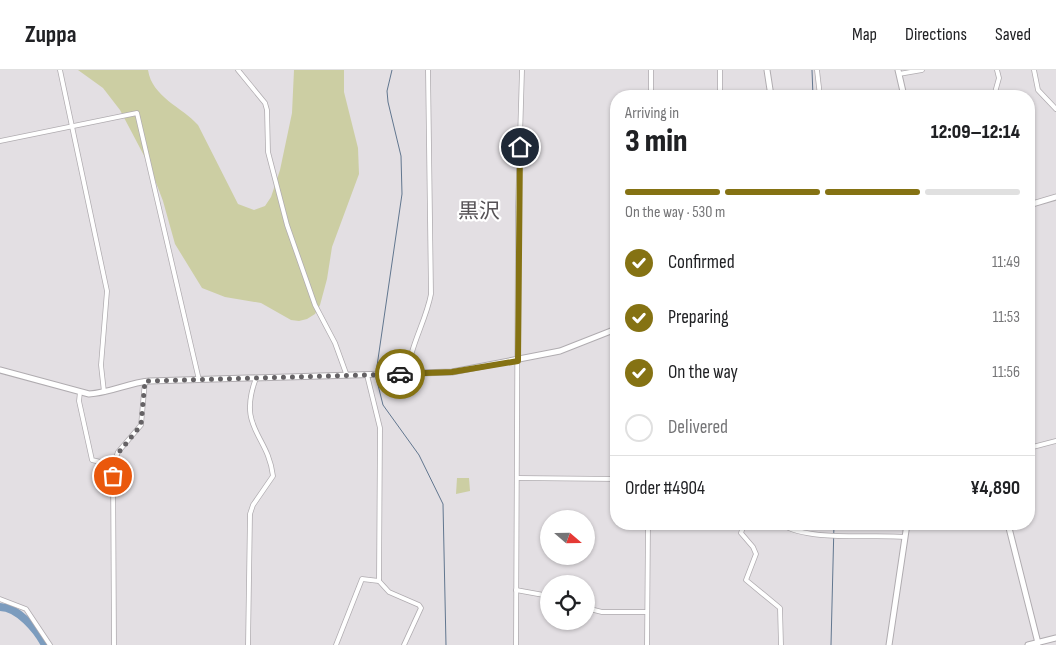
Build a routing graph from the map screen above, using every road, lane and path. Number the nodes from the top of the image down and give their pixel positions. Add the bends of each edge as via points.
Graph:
1 (60, 70) edge
2 (238, 70) edge
3 (428, 70) edge
4 (522, 70) edge
5 (651, 70) edge
6 (720, 70) edge
7 (767, 70) edge
8 (818, 70) edge
9 (922, 70) edge
10 (997, 70) edge
11 (1034, 70) edge
12 (898, 72) edge
13 (651, 90) edge
14 (720, 90) edge
15 (770, 90) edge
16 (820, 90) edge
17 (902, 90) edge
18 (996, 90) edge
19 (1056, 108) edge
20 (72, 126) junction
21 (0, 141) edge
22 (1056, 197) edge
23 (1035, 203) edge
24 (610, 332) edge
25 (518, 361) junction
26 (0, 370) edge
27 (369, 374) junction
28 (407, 374) junction
29 (347, 376) junction
30 (256, 378) junction
31 (199, 380) junction
32 (145, 381) junction
33 (80, 392) junction
34 (104, 392) junction
35 (1056, 441) edge
36 (1035, 446) edge
37 (113, 465) junction
38 (518, 478) junction
39 (610, 478) edge
40 (648, 530) edge
41 (742, 530) edge
42 (792, 530) edge
43 (907, 530) edge
44 (1010, 530) edge
45 (906, 537) junction
46 (379, 580) junction
47 (516, 590) junction
48 (540, 594) edge
49 (0, 599) edge
50 (595, 610) edge
51 (647, 612) junction
52 (1056, 638) edge
53 (1038, 644) edge
54 (50, 645) edge
55 (114, 645) edge
56 (248, 645) edge
57 (336, 645) edge
58 (404, 645) edge
59 (516, 645) edge
60 (647, 645) edge
61 (781, 645) edge
62 (888, 645) edge
63 (1028, 645) edge

1 - 20 street
2 - 29 street via 268,110 268,152 287,225 315,305
3 - 28 street via 431,294
4 - 25 street
5 - 13 street
6 - 14 street
7 - 15 street
8 - 16 street
9 - 12 street
10 - 18 street via 999,78
11 - 19 street via 1038,90
12 - 17 street
20 - 21 street
20 - 31 street via 137,113
20 - 34 street via 107,291 101,365
22 - 23 street
24 - 25 street via 572,348
25 - 28 street via 452,372
25 - 38 street
26 - 33 street
27 - 28 street
27 - 29 street
27 - 46 street via 380,428
29 - 30 street
30 - 31 street
30 - 56 street via 249,415 273,476 250,514
31 - 32 street
32 - 34 street
32 - 37 street via 141,425 118,452
33 - 34 street
33 - 37 street via 79,401 92,460
35 - 36 street
37 - 55 street
38 - 39 street
38 - 47 street
40 - 51 street
41 - 61 street via 741,534 756,554 746,580 780,608
42 - 45 street via 831,536
43 - 45 street
44 - 53 street
45 - 62 street
46 - 57 street via 362,579
46 - 58 street via 389,592 421,608
47 - 48 street
47 - 59 street
49 - 54 street via 26,609
50 - 51 street
51 - 60 street
52 - 53 street
53 - 63 street

